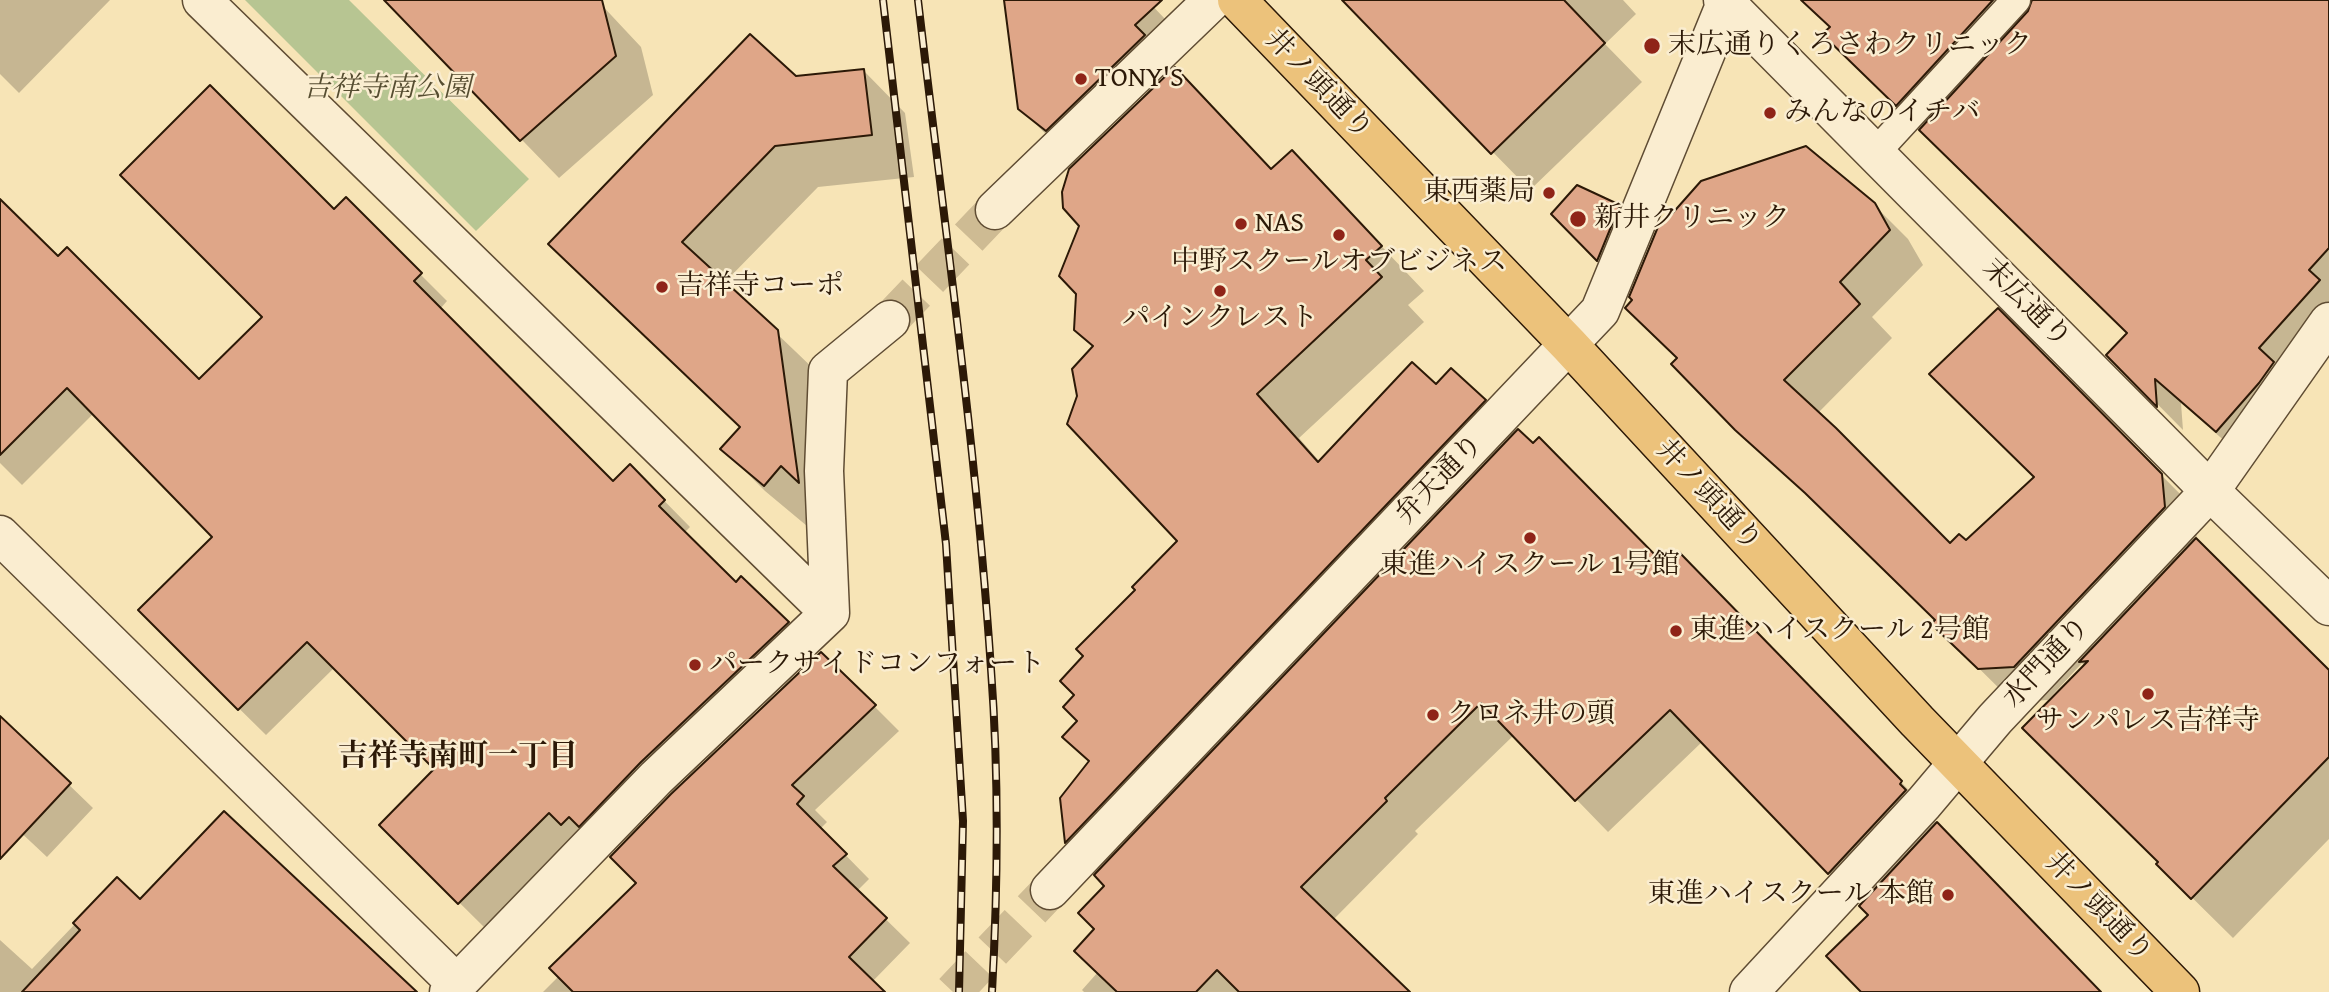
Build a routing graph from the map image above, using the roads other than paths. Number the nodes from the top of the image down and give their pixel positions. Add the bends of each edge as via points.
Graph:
1 (202, 0) edge
2 (1213, 0) edge
3 (1237, 0) edge
4 (2016, 0) edge
5 (1724, 1) edge
6 (1877, 152) junction
7 (995, 210) tunnel mouth
8 (890, 320) tunnel mouth
9 (2329, 322) edge
10 (1569, 345) junction
11 (2210, 491) junction
12 (0, 535) edge
13 (2329, 606) edge
14 (830, 613) junction
15 (1958, 764) junction
16 (1050, 890) tunnel mouth
17 (1763, 987) edge
18 (453, 988) edge
19 (2180, 992) edge

1 - 14 street
2 - 7 street
3 - 10 main road, 井ノ頭通り
4 - 6 lane
5 - 6 street, 末広通り
5 - 10 street, 弁天通り via 1600,311
6 - 11 street, 末広通り
8 - 14 street via 828,371 824,471
9 - 11 street, 水門通り
10 - 15 main road, 井ノ頭通り
10 - 16 street, 弁天通り
11 - 13 street, 末広通り
11 - 15 street, 水門通り
12 - 18 street
14 - 18 street via 656,778
15 - 17 street, 水門通り
15 - 19 main road, 井ノ頭通り

